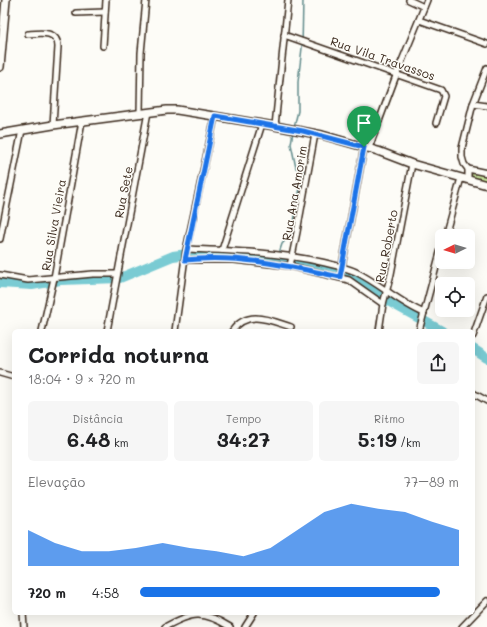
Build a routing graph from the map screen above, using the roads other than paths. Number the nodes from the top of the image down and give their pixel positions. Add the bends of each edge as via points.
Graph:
1 (6, 0) edge
2 (106, 0) edge
3 (146, 0) edge
4 (288, 0) edge
5 (408, 0) edge
6 (427, 0) edge
7 (424, 7) junction
8 (105, 12) junction
9 (76, 13) dead end
10 (418, 20) junction
11 (28, 34) dead end
12 (284, 35) junction
13 (487, 44) edge
14 (103, 46) dead end
15 (0, 67) edge
16 (487, 68) edge
17 (397, 73) junction
18 (473, 104) junction
19 (487, 106) edge
20 (148, 112) junction
21 (140, 113) junction
22 (215, 116) junction
23 (82, 121) junction
24 (262, 124) junction
25 (436, 124) dead end
26 (53, 125) junction
27 (275, 126) junction
28 (22, 130) junction
29 (0, 134) edge
30 (315, 134) junction
31 (366, 148) junction
32 (412, 164) junction
33 (468, 169) junction
34 (487, 173) edge
35 (465, 179) junction
36 (487, 185) edge
37 (447, 229) edge
38 (0, 239) edge
39 (186, 250) junction
40 (222, 250) junction
41 (293, 256) junction
42 (185, 259) junction
43 (290, 265) junction
44 (343, 268) junction
45 (436, 269) edge
46 (0, 275) edge
47 (117, 275) junction
48 (341, 276) junction
49 (54, 278) junction
50 (387, 291) junction
51 (487, 296) edge
52 (384, 302) junction
53 (484, 312) edge
54 (424, 314) junction
55 (291, 327) dead end
56 (420, 328) edge
57 (42, 329) edge
58 (107, 329) edge
59 (174, 329) edge
60 (234, 329) edge
61 (379, 329) edge
62 (475, 332) edge
63 (0, 373) edge
64 (12, 376) edge
65 (475, 394) edge
66 (487, 401) edge
67 (487, 601) edge
68 (475, 613) edge
69 (23, 615) edge
70 (190, 615) edge
71 (200, 615) edge
72 (253, 615) edge
73 (474, 615) edge
74 (24, 627) edge
75 (165, 627) edge
76 (230, 627) edge
77 (245, 627) edge
78 (462, 627) edge

1 - 15 street
2 - 8 street
3 - 21 street via 141,54
4 - 12 street
5 - 7 street
6 - 7 street
7 - 10 street
8 - 9 street
8 - 14 street
10 - 13 street
10 - 17 street
11 - 26 street via 51,34 57,39
12 - 17 street, Rua Vila Travassos
12 - 27 street
16 - 18 street
17 - 25 street, Rua Vila Travassos via 443,92
17 - 31 street
18 - 19 street
18 - 33 street via 462,148 462,158
20 - 21 street
20 - 22 street via 177,110
20 - 47 street, Rua Sete
21 - 23 street
22 - 24 street
22 - 39 street
23 - 26 street
23 - 49 street, Rua Silva Vieira
24 - 27 street
24 - 40 street
26 - 28 street
27 - 30 street
28 - 29 street
28 - 38 street
30 - 31 street
30 - 41 street, Rua Ana Amorim
31 - 32 street
31 - 44 street
32 - 35 street
32 - 50 street, Rua Roberto
33 - 34 street
33 - 35 street
35 - 36 street
35 - 37 street
39 - 40 street
39 - 42 street
40 - 41 street
41 - 43 street, Rua Ana Amorim
41 - 44 street
42 - 43 street
42 - 59 street
43 - 48 street
44 - 48 street
44 - 50 street
45 - 54 street
46 - 49 street via 28,280
47 - 49 street via 93,274
47 - 58 street, Rua Sete
48 - 52 street
49 - 57 street, Rua Silva Vieira
50 - 52 street, Rua Roberto
50 - 54 street
51 - 53 street
52 - 61 street, Rua Roberto
53 - 62 street
54 - 56 street
55 - 60 street via 257,317 242,320
63 - 64 street
65 - 66 street
67 - 68 street
69 - 74 street
70 - 75 street
71 - 76 street via 219,620
72 - 77 street
73 - 78 street

